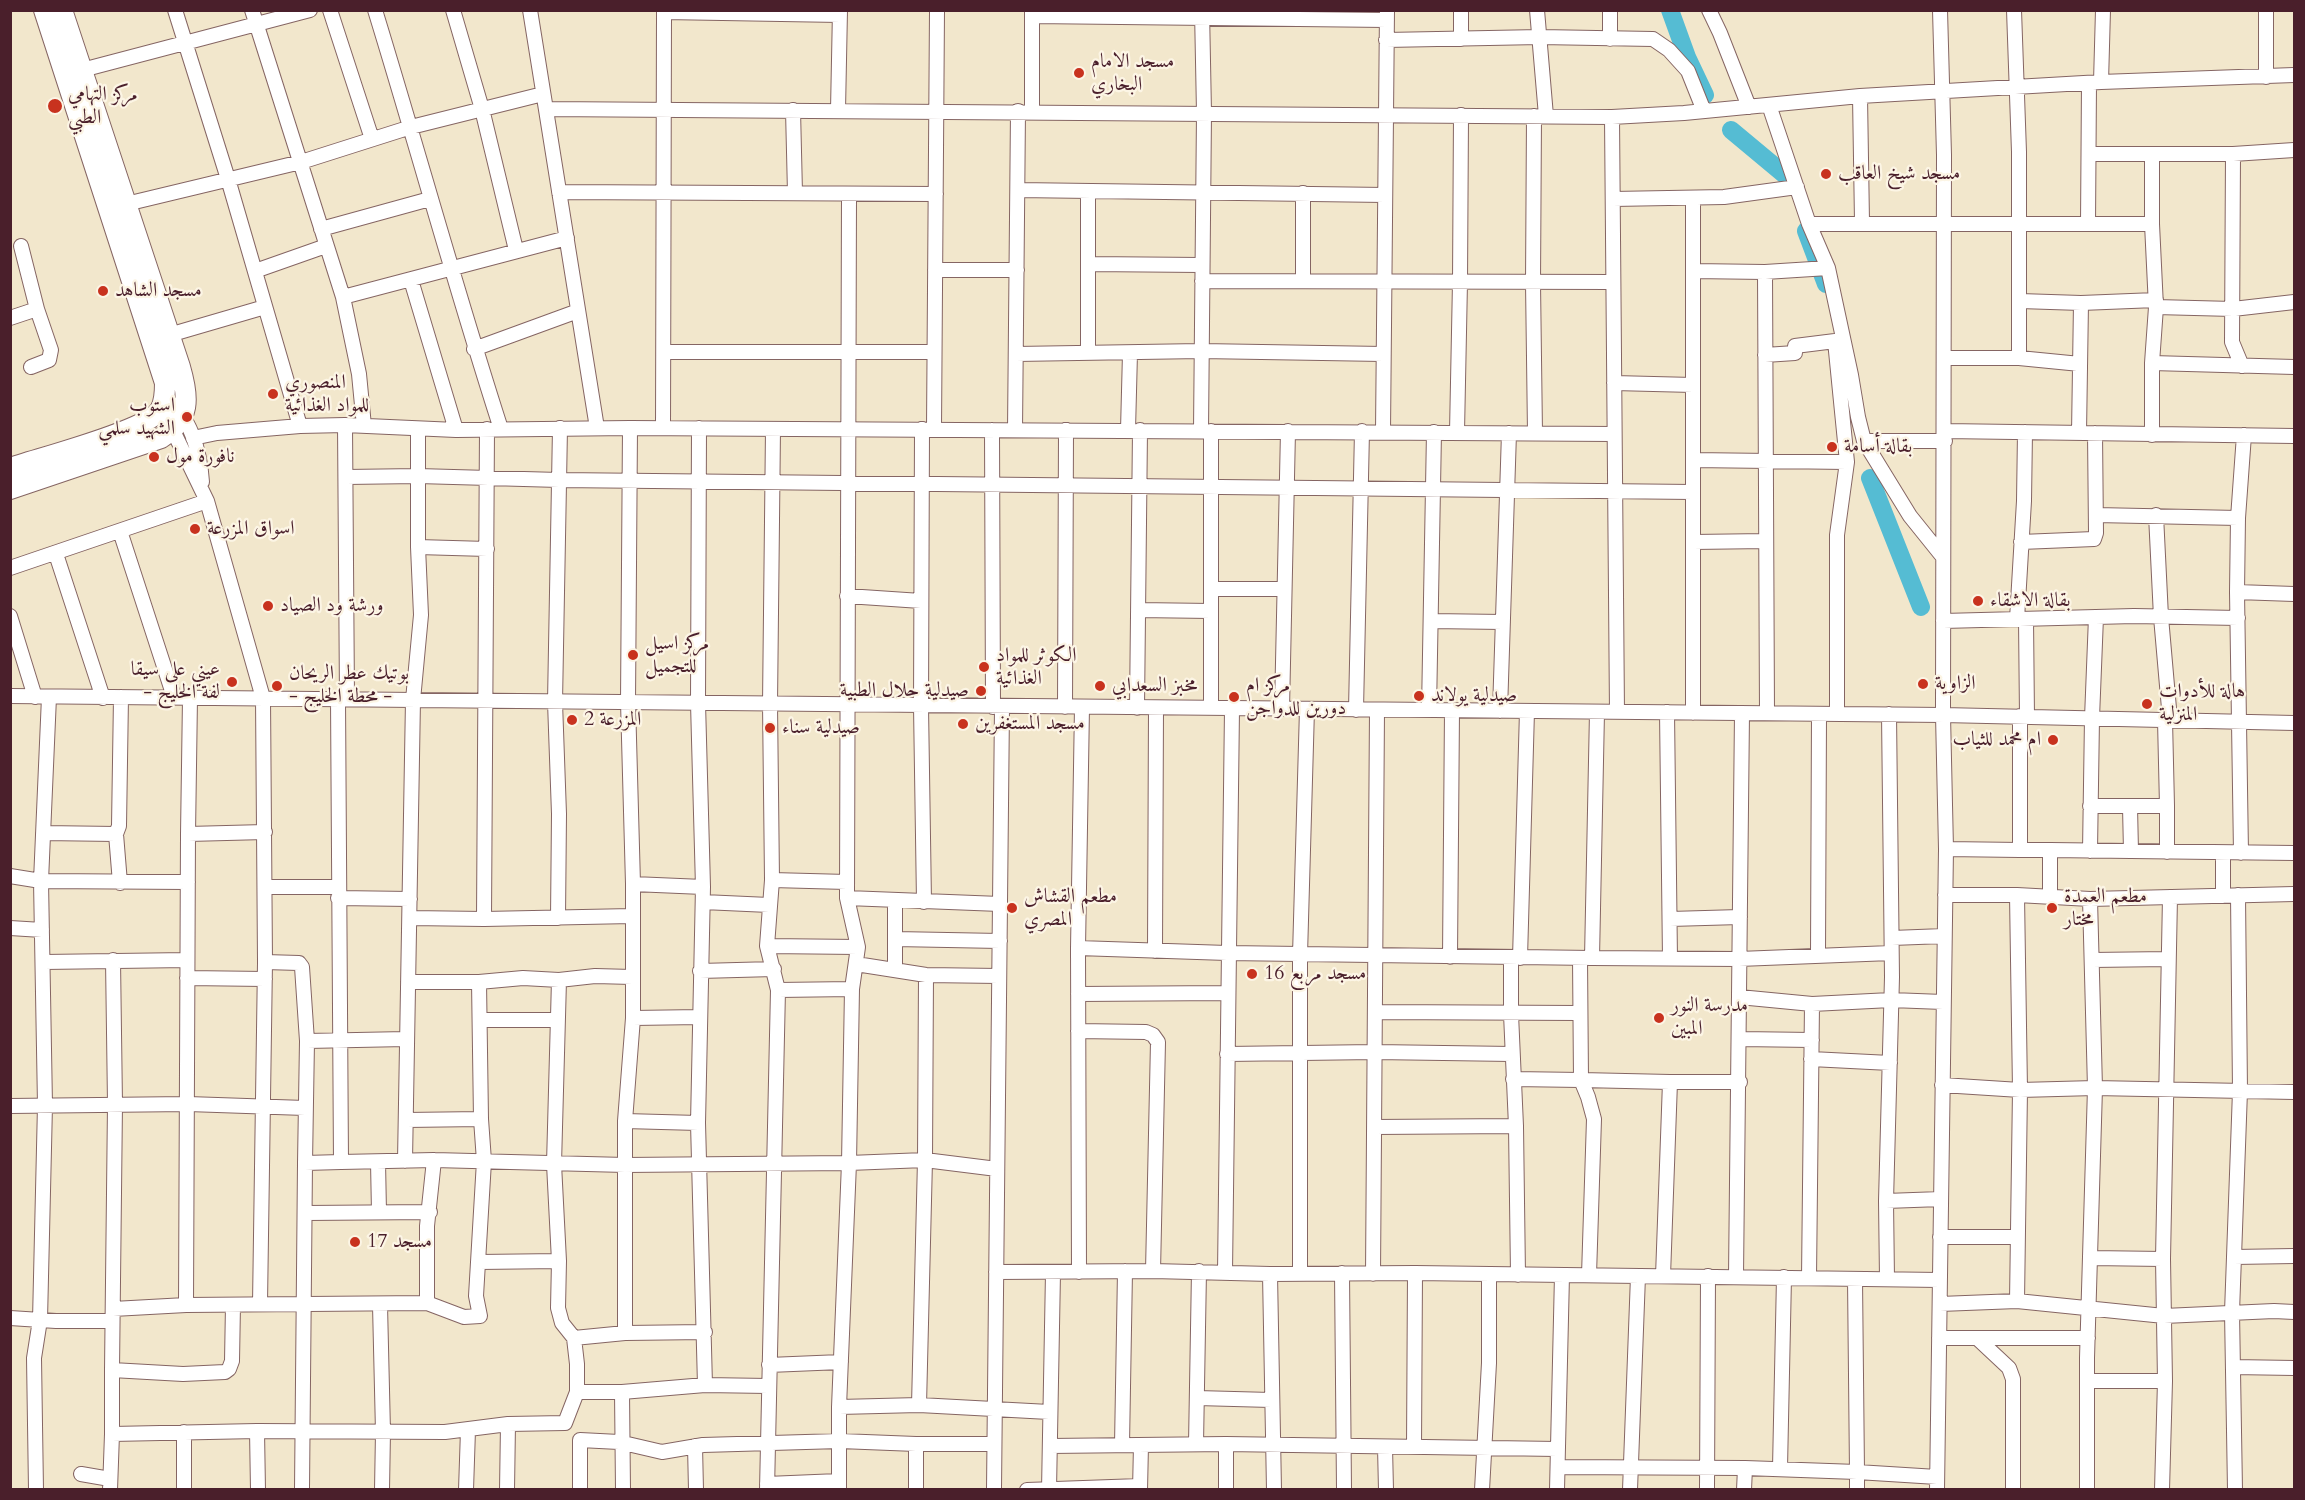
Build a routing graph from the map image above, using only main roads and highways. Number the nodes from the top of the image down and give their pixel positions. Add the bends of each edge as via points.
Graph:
1 (44, 10) edge
2 (62, 10) edge
3 (11, 465) edge
4 (10, 489) edge

1 - 3 highway via 165,383 162,404 131,428
2 - 4 highway via 170,335 185,385 186,409 178,423 147,444

